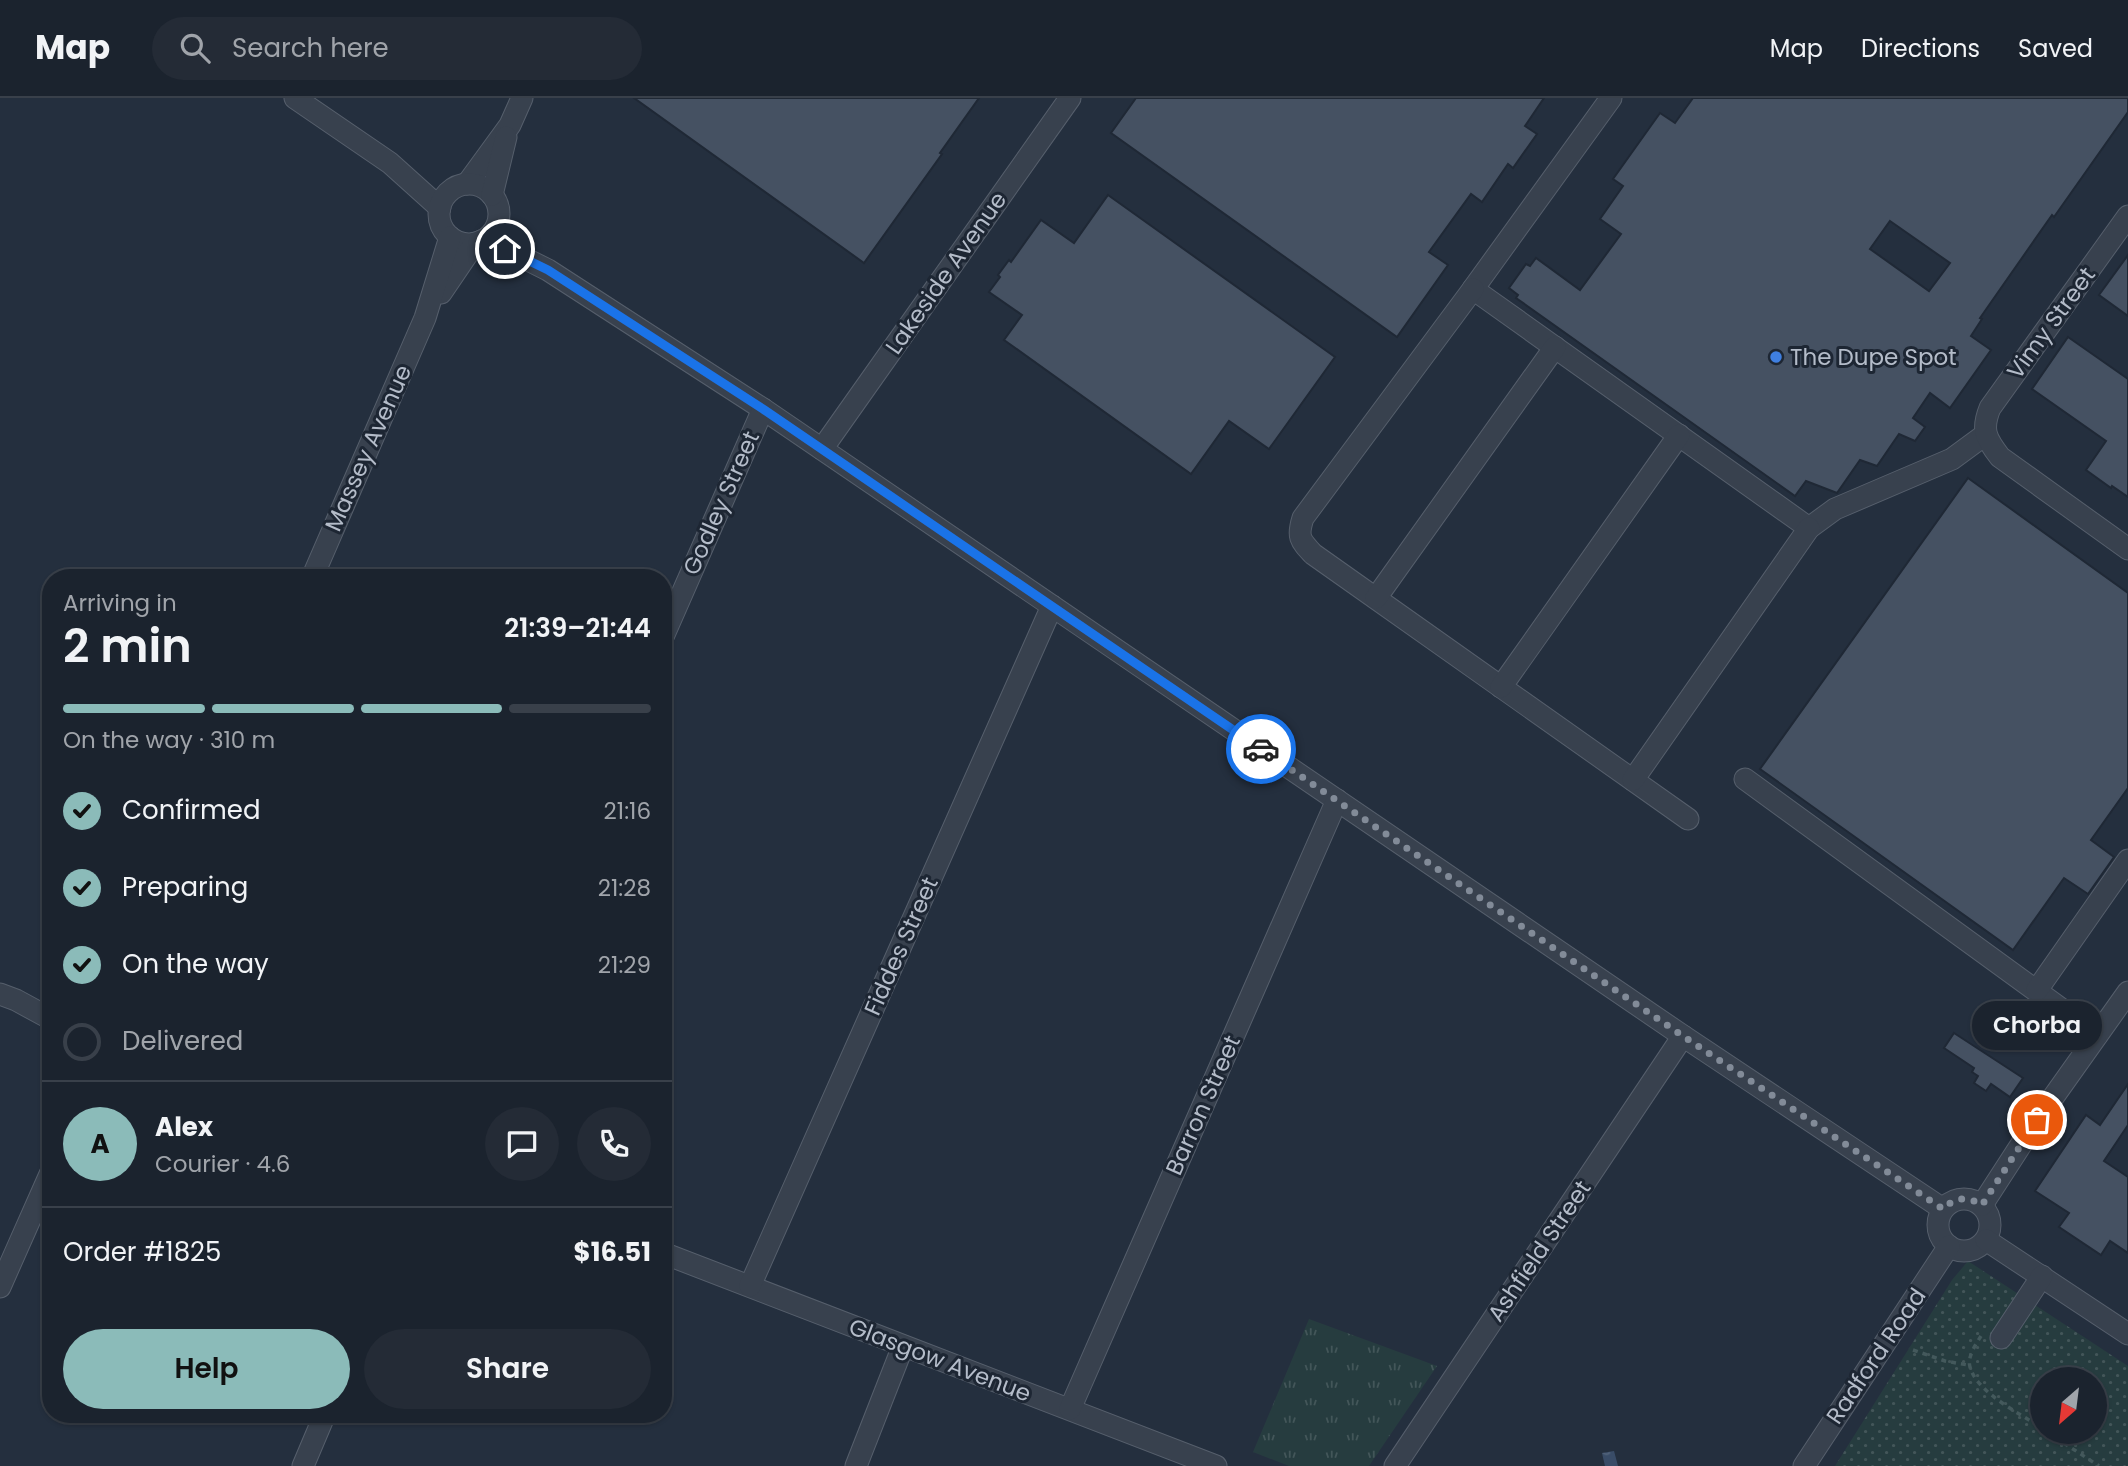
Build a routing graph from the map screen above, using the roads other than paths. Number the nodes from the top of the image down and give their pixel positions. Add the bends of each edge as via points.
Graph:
1 (295, 98) edge
2 (522, 98) edge
3 (1070, 98) edge
4 (1611, 98) edge
5 (510, 125) junction
6 (390, 163) junction
7 (461, 186) junction
8 (495, 202) junction
9 (440, 208) junction
10 (2128, 216) edge
11 (450, 237) junction
12 (478, 242) junction
13 (548, 270) junction
14 (1473, 289) junction
15 (425, 318) junction
16 (1555, 347) junction
17 (763, 409) junction
18 (1986, 433) junction
19 (1679, 435) junction
20 (822, 449) junction
21 (1809, 527) junction
22 (2128, 549) edge
23 (316, 569) edge
24 (1376, 598) junction
25 (1052, 607) junction
26 (672, 616) edge
27 (1501, 687) junction
28 (1745, 779) dead end
29 (1633, 780) junction
30 (1337, 800) junction
31 (1688, 818) dead end
32 (2128, 860) edge
33 (2037, 990) junction
34 (2128, 992) edge
35 (8, 997) edge
36 (42, 1006) edge
37 (42, 1014) edge
38 (2097, 1035) junction
39 (1683, 1036) junction
40 (42, 1192) edge
41 (1982, 1205) junction
42 (1943, 1209) junction
43 (1986, 1240) junction
44 (1949, 1246) junction
45 (672, 1256) edge
46 (2042, 1276) junction
47 (750, 1286) junction
48 (0, 1287) edge
49 (2128, 1334) edge
50 (2001, 1338) dead end
51 (903, 1346) junction
52 (1070, 1409) junction
53 (322, 1423) edge
54 (311, 1461) edge
55 (856, 1466) edge
56 (1216, 1466) edge
57 (1395, 1466) edge
58 (1804, 1466) edge

1 - 6 street
2 - 5 street
3 - 20 street, Lakeside Avenue
4 - 14 street
5 - 7 street
5 - 8 street
6 - 7 street via 433,182
6 - 9 street
7 - 8 street via 477,185
7 - 9 street via 448,192
8 - 12 street via 499,219 489,236
8 - 13 street via 506,228
9 - 11 street via 441,224
10 - 18 street, Vimy Street via 1990,408 1984,422
11 - 12 street via 466,244
11 - 15 street, Massey Avenue
12 - 13 street via 508,250
12 - 15 street, Massey Avenue
13 - 17 street
14 - 16 street
14 - 24 street via 1303,517 1299,529 1301,540 1313,554
15 - 23 street, Massey Avenue
16 - 19 street
16 - 24 street
17 - 20 street
17 - 26 street, Godley Street
18 - 21 street via 1952,459 1835,509
18 - 22 street via 2000,457
19 - 21 street
19 - 27 street
20 - 25 street
21 - 29 street
24 - 27 street
25 - 30 street
25 - 47 street, Fiddes Street
27 - 29 street
28 - 33 street
29 - 31 street
30 - 39 street
30 - 52 street, Barron Street
32 - 33 street
33 - 38 street
34 - 38 street
35 - 36 street
35 - 37 street
38 - 41 street
39 - 42 street
39 - 57 street, Ashfield Street
40 - 48 street
41 - 42 street via 1966,1198
41 - 43 street via 1991,1225
42 - 44 street via 1938,1225
43 - 44 street via 1973,1250
43 - 46 street
44 - 58 street, Radford Road
45 - 47 street, Glasgow Avenue
46 - 49 street
46 - 50 street
47 - 51 street, Glasgow Avenue
51 - 52 street, Glasgow Avenue
51 - 55 street
52 - 56 street, Glasgow Avenue
53 - 54 street

